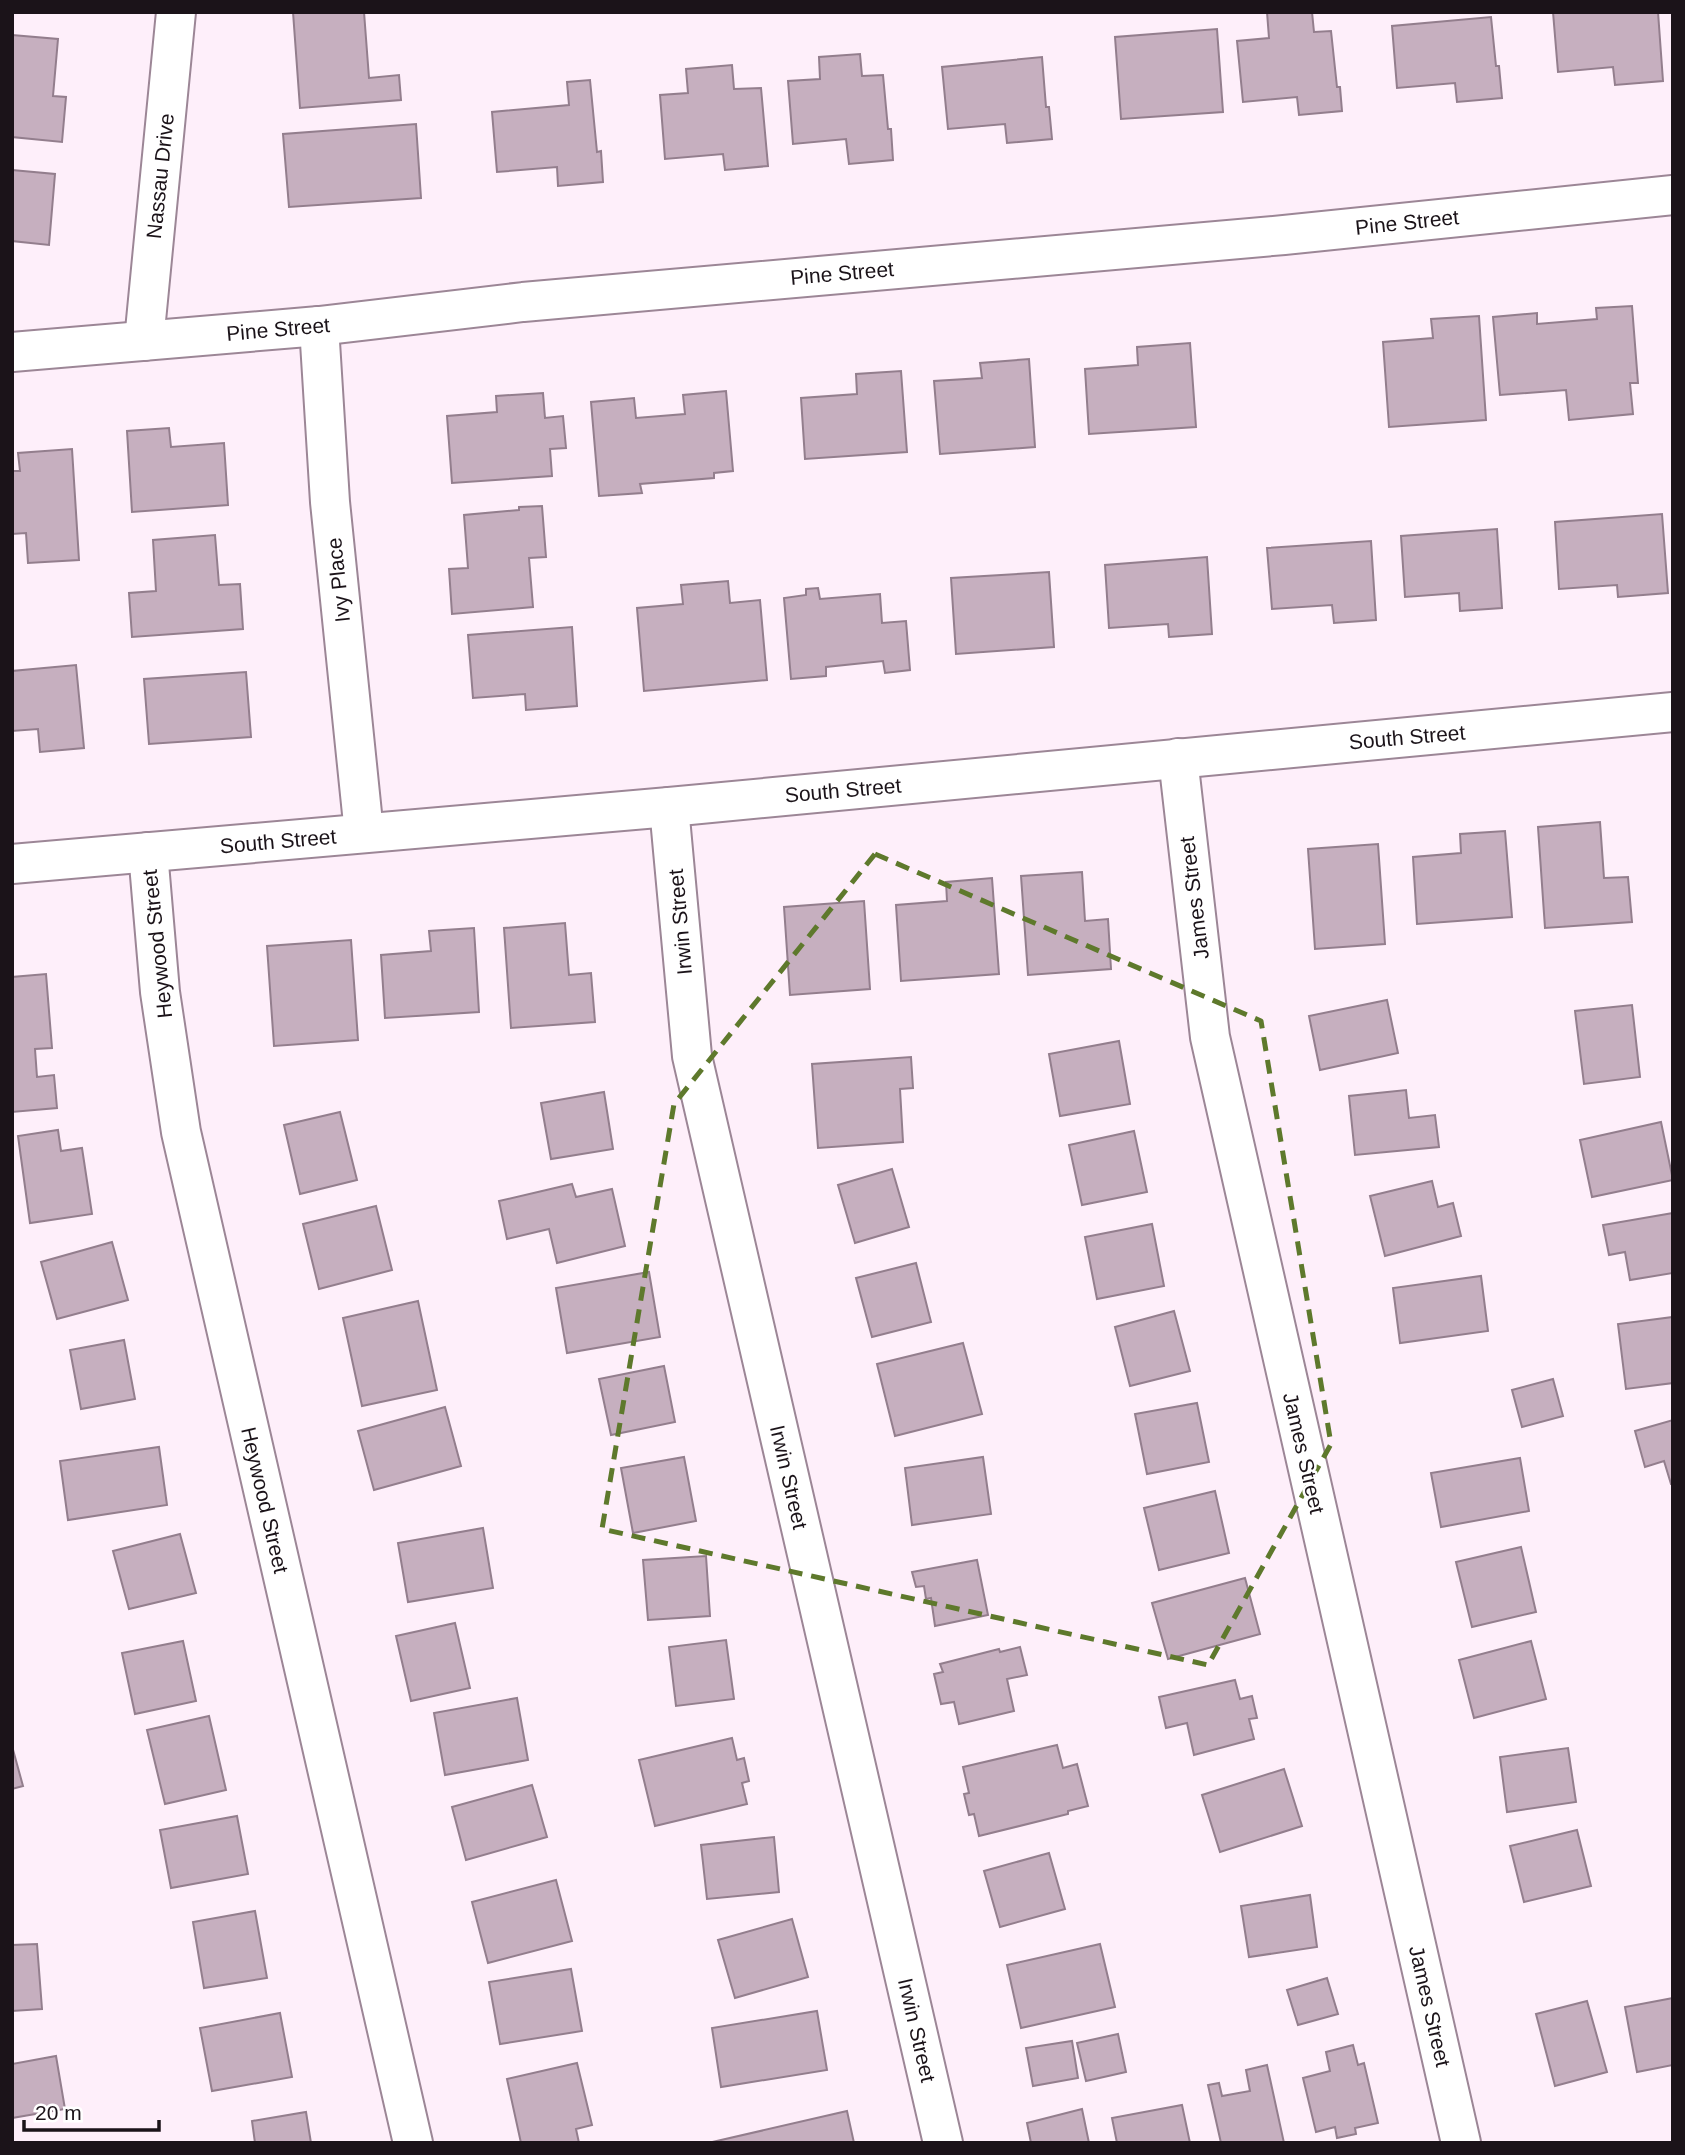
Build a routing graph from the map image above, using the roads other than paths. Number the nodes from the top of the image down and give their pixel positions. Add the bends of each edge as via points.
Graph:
1 (176, 12) edge
2 (1673, 195) edge
3 (318, 326) junction
4 (144, 341) junction
5 (12, 352) edge
6 (1673, 712) edge
7 (1178, 758) junction
8 (669, 807) junction
9 (364, 833) junction
10 (148, 852) junction
11 (12, 864) edge
12 (413, 2143) edge
13 (943, 2143) edge
14 (1461, 2143) edge

1 - 4 street, Nassau Drive
2 - 3 street, Pine Street via 1284,235 523,302
3 - 4 street, Pine Street
3 - 9 street, Ivy Place via 330,502
4 - 5 street, Pine Street
6 - 7 street, South Street
7 - 8 street, South Street
7 - 14 street, James Street via 1210,1037
8 - 9 street, South Street
8 - 13 street, Irwin Street via 692,1056
9 - 10 street, South Street
10 - 11 street, South Street
10 - 12 street, Heywood Street via 160,992 181,1132

